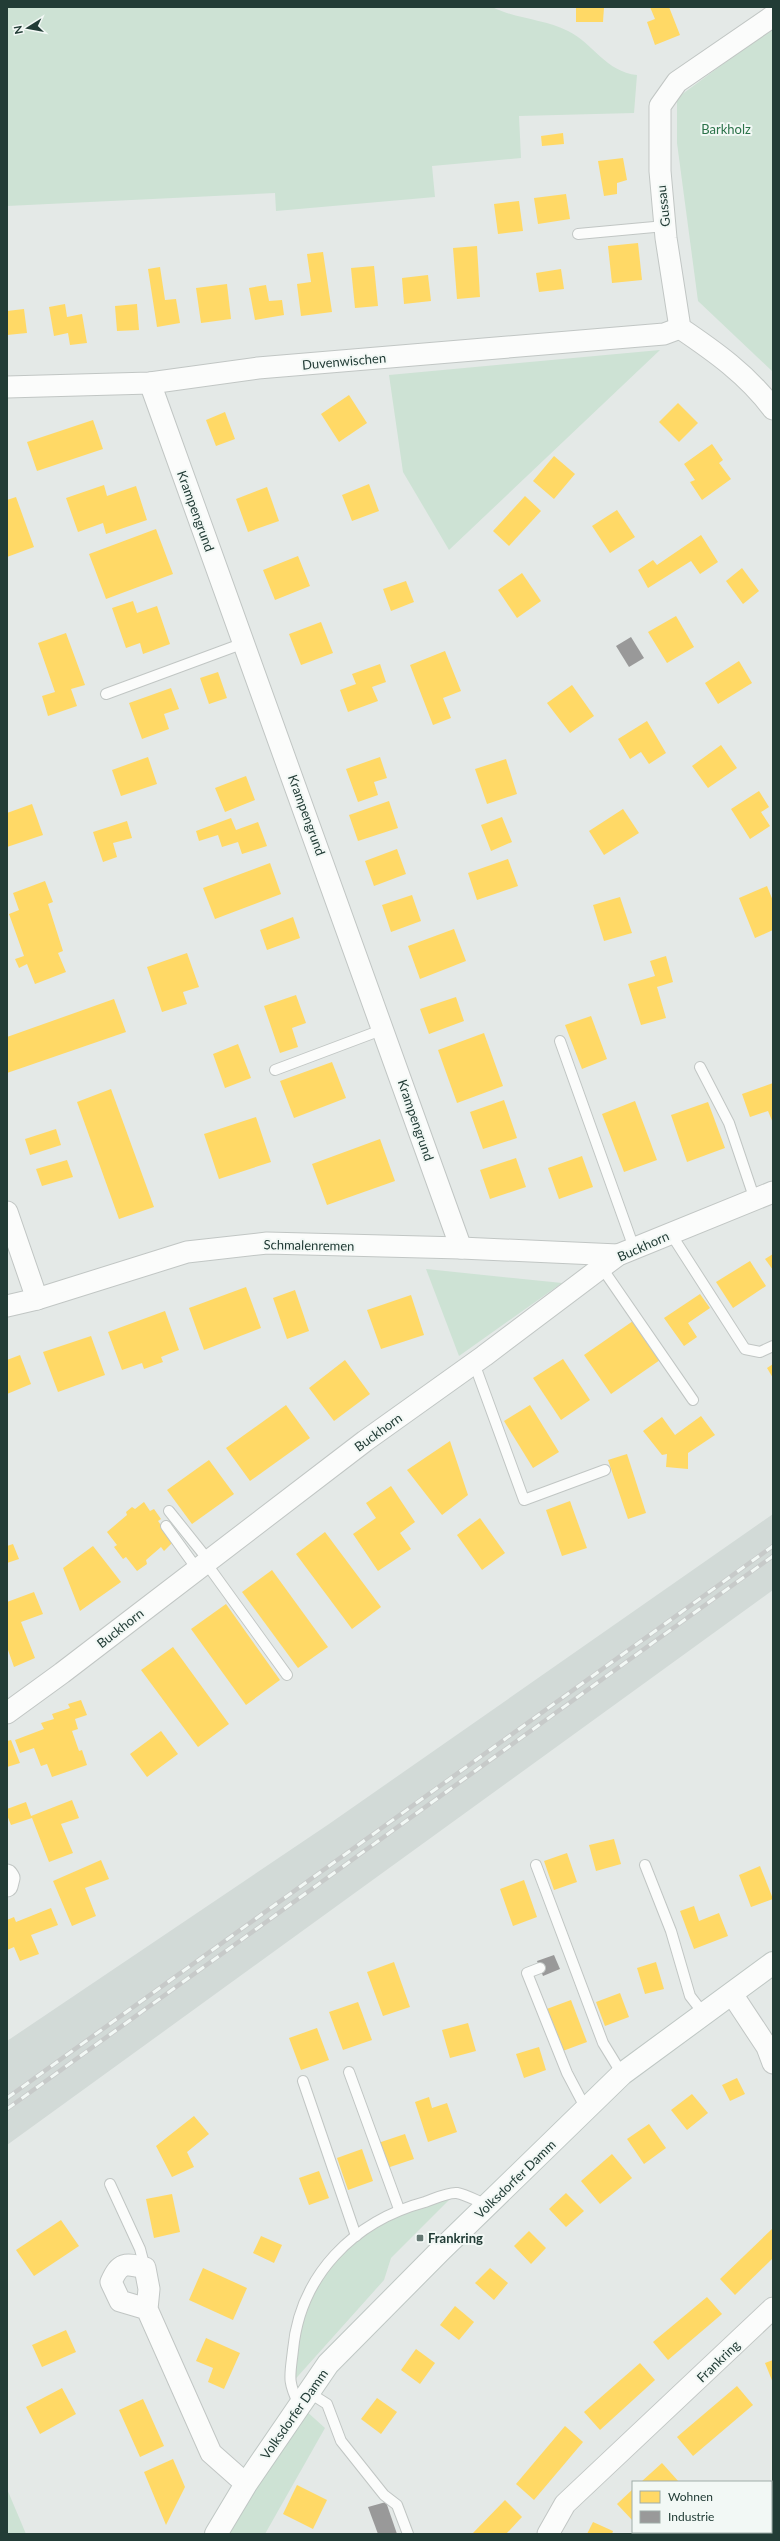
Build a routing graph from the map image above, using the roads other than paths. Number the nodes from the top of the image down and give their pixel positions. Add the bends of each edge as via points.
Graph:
1 (773, 16) edge
2 (665, 226) junction
3 (578, 234) dead end
4 (680, 328) junction
5 (150, 384) junction
6 (7, 387) edge
7 (773, 408) edge
8 (244, 643) junction
9 (106, 694) dead end
10 (384, 1029) junction
11 (560, 1041) dead end
12 (700, 1067) dead end
13 (275, 1070) dead end
14 (764, 1196) edge
15 (7, 1212) edge
16 (671, 1234) junction
17 (461, 1248) junction
18 (626, 1252) junction
19 (602, 1268) junction
20 (37, 1299) junction
21 (7, 1306) edge
22 (773, 1346) edge
23 (474, 1363) junction
24 (693, 1400) dead end
25 (605, 1470) dead end
26 (169, 1511) dead end
27 (166, 1526) dead end
28 (204, 1564) junction
29 (288, 1675) dead end
30 (7, 1713) edge
31 (536, 1865) dead end
32 (645, 1865) dead end
33 (7, 1875) edge
34 (7, 1886) edge
35 (773, 1963) edge
36 (540, 1968) dead end
37 (732, 1994) junction
38 (704, 2014) junction
39 (773, 2063) edge
40 (349, 2072) dead end
41 (622, 2074) junction
42 (303, 2081) dead end
43 (586, 2109) junction
44 (110, 2184) dead end
45 (488, 2205) junction
46 (399, 2209) junction
47 (356, 2236) junction
48 (145, 2268) junction
49 (773, 2308) edge
50 (147, 2309) junction
51 (304, 2399) junction
52 (246, 2484) junction
53 (216, 2534) edge
54 (408, 2534) edge
55 (548, 2534) edge

1 - 2 street, Gussau via 677,82 660,106 660,171
2 - 3 lane
2 - 4 street, Gussau
4 - 5 street, Duvenwischen via 664,334 258,368
4 - 7 street via 716,352 761,393
5 - 6 street, Duvenwischen
5 - 8 street, Krampengrund
8 - 9 lane
8 - 10 street, Krampengrund
10 - 13 lane
10 - 17 street, Krampengrund
11 - 18 lane
12 - 14 lane
14 - 16 street, Buckhorn
15 - 20 street
16 - 18 street, Buckhorn
16 - 22 lane via 745,1349 760,1352
17 - 18 street, Schmalenremen
17 - 20 street, Schmalenremen via 267,1243 187,1252
18 - 19 street, Buckhorn
19 - 23 street, Buckhorn
19 - 24 lane
20 - 21 street, Schmalenremen
23 - 25 lane via 524,1500
23 - 28 street, Buckhorn via 365,1441
26 - 28 lane
27 - 28 lane
28 - 29 lane
28 - 30 street, Buckhorn
31 - 41 lane via 603,2043
32 - 38 lane via 671,1931 690,1996
33 - 34 street
35 - 37 main road, Volksdorfer Damm
36 - 43 lane via 527,1973 567,2073
37 - 38 main road, Volksdorfer Damm
37 - 39 street via 767,2047
38 - 41 main road, Volksdorfer Damm
40 - 46 lane
41 - 43 main road, Volksdorfer Damm
42 - 47 lane
43 - 45 main road, Volksdorfer Damm
44 - 48 lane via 140,2249
45 - 46 lane via 456,2193
45 - 51 main road, Volksdorfer Damm via 328,2364
46 - 47 lane
47 - 51 lane via 334,2255 311,2285 294,2334 290,2385
48 - 50 street via 149,2289
48 - 50 street via 128,2264 117,2269 111,2282 120,2301
49 - 55 street, Frankring via 565,2504
50 - 52 street via 211,2453
51 - 52 main road, Volksdorfer Damm
51 - 54 lane via 327,2404 341,2441 384,2495 397,2505
52 - 53 main road, Volksdorfer Damm

